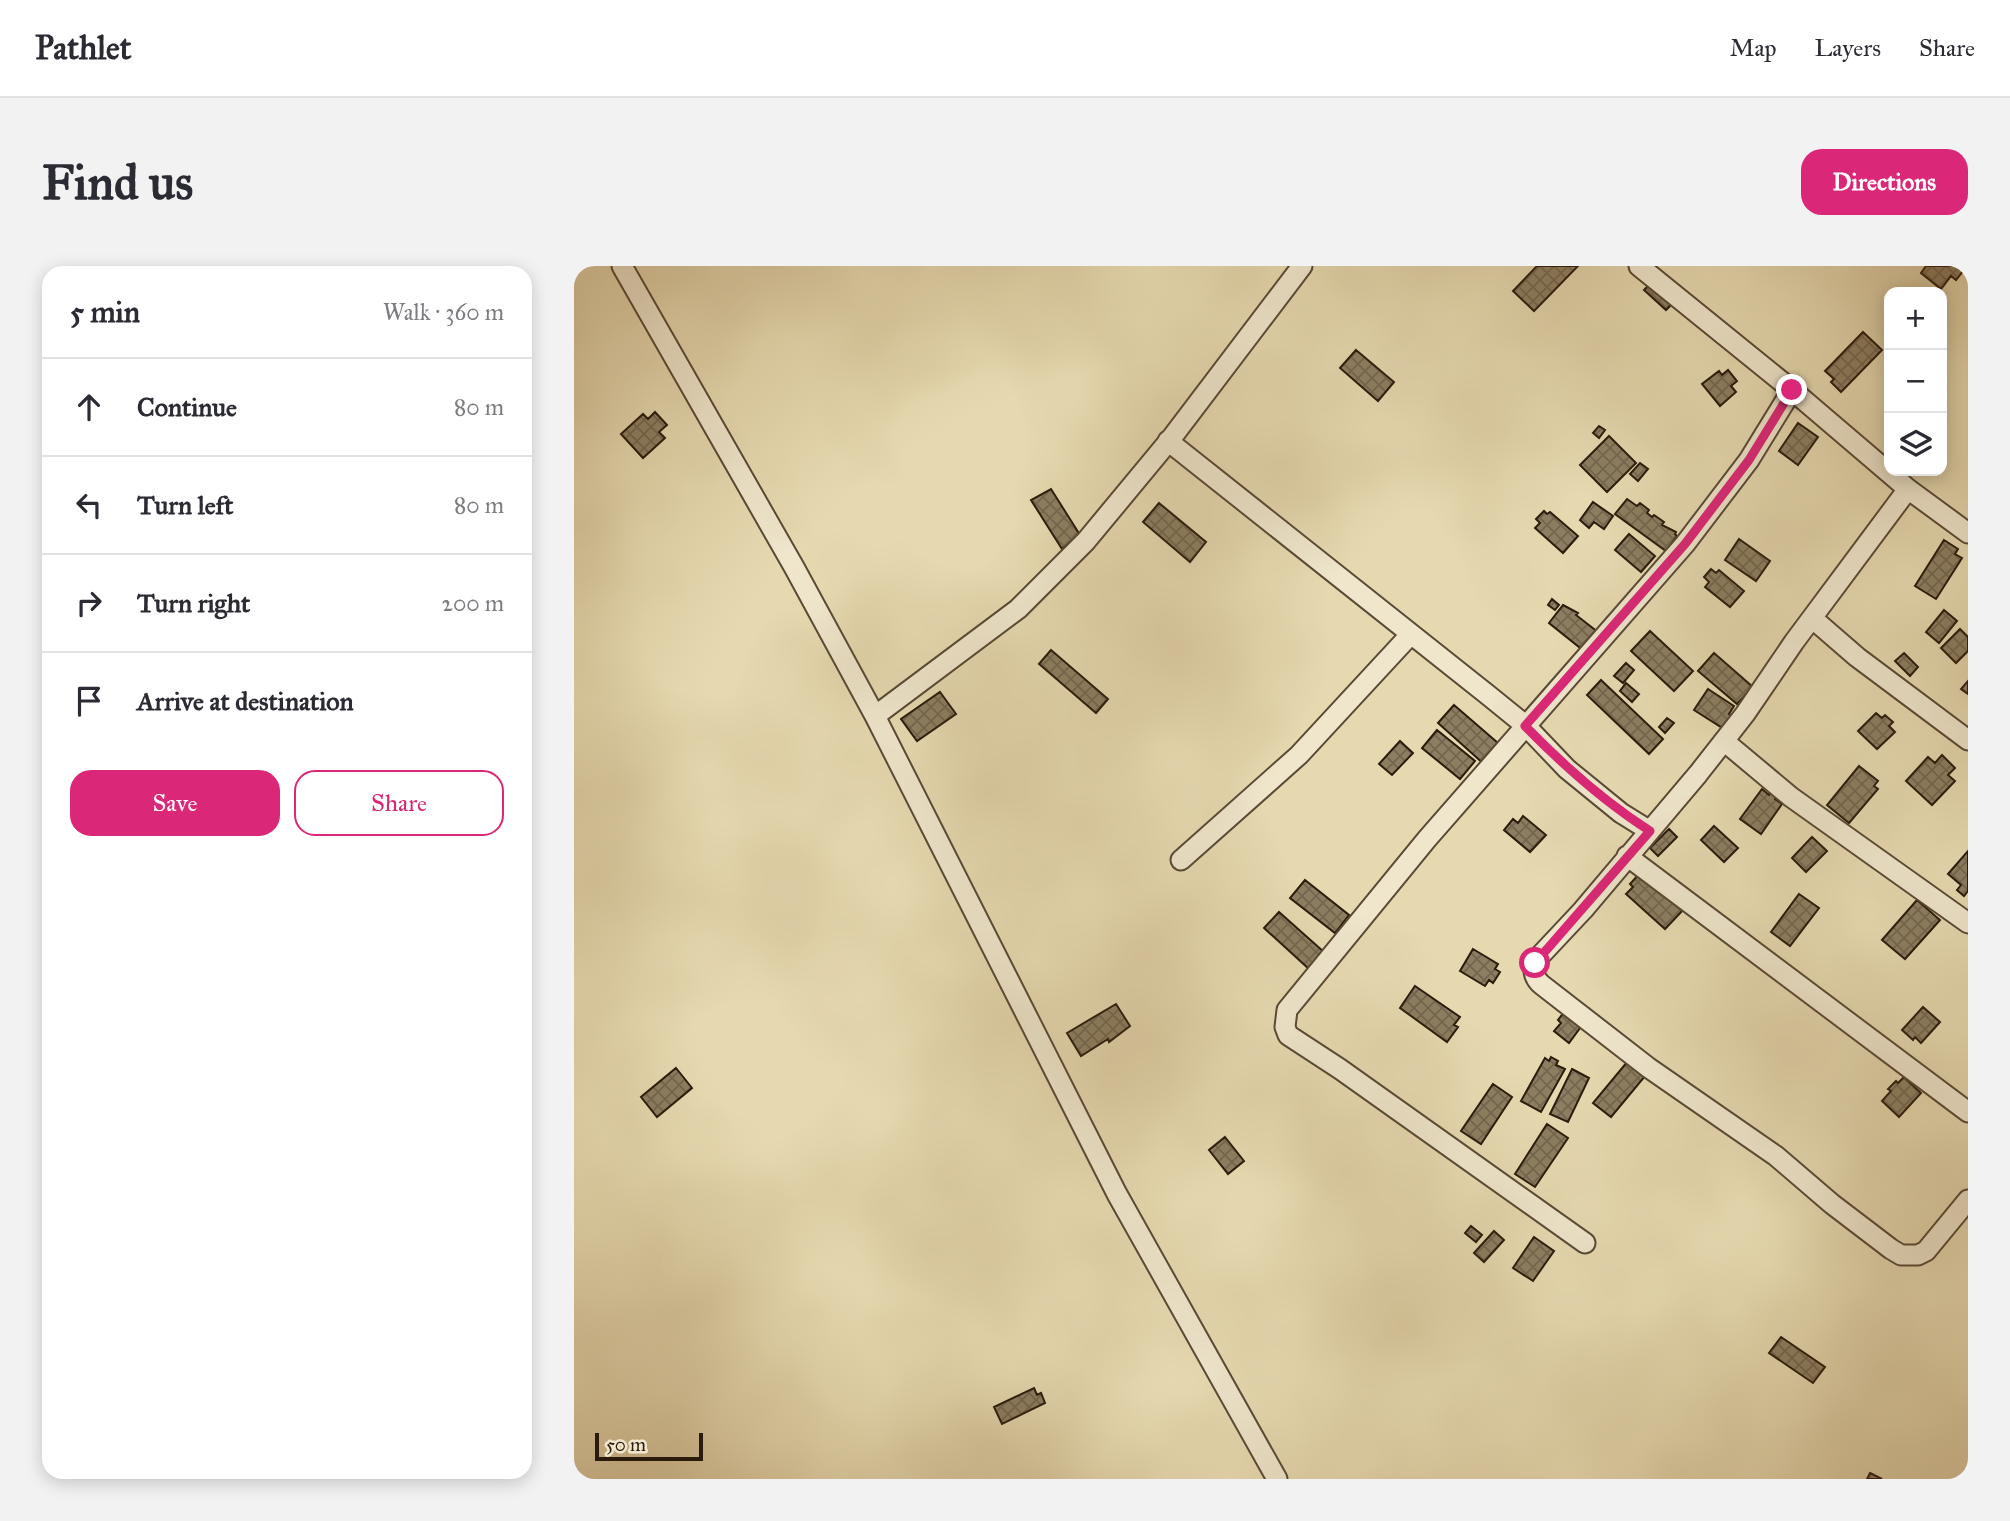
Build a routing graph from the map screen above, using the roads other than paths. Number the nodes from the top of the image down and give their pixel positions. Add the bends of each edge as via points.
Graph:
1 (622, 266) edge
2 (1302, 266) edge
3 (1639, 266) edge
4 (1792, 390) junction
5 (1168, 441) junction
6 (1908, 489) junction
7 (1968, 533) edge
8 (1812, 618) junction
9 (1411, 634) junction
10 (874, 716) junction
11 (1525, 726) junction
12 (1968, 740) edge
13 (1724, 741) junction
14 (1650, 831) junction
15 (1628, 856) junction
16 (1181, 860) dead end
17 (1968, 923) edge
18 (1968, 1112) edge
19 (1968, 1200) edge
20 (1585, 1243) dead end
21 (1277, 1479) edge

1 - 10 street
2 - 5 street
3 - 4 street
4 - 6 street
4 - 11 street via 1749,460 1685,544
5 - 9 street
5 - 10 street via 1086,541 1018,609
6 - 7 street
6 - 8 street
8 - 12 street
8 - 13 street
9 - 11 street
9 - 16 street via 1299,755
10 - 21 street via 1117,1194
11 - 14 street via 1567,769
11 - 20 street via 1287,1010 1285,1027 1288,1035
13 - 14 street
13 - 17 street via 1791,797
14 - 15 street
15 - 18 street
15 - 19 street via 1537,959 1536,980 1649,1068 1776,1156 1901,1255 1926,1251

